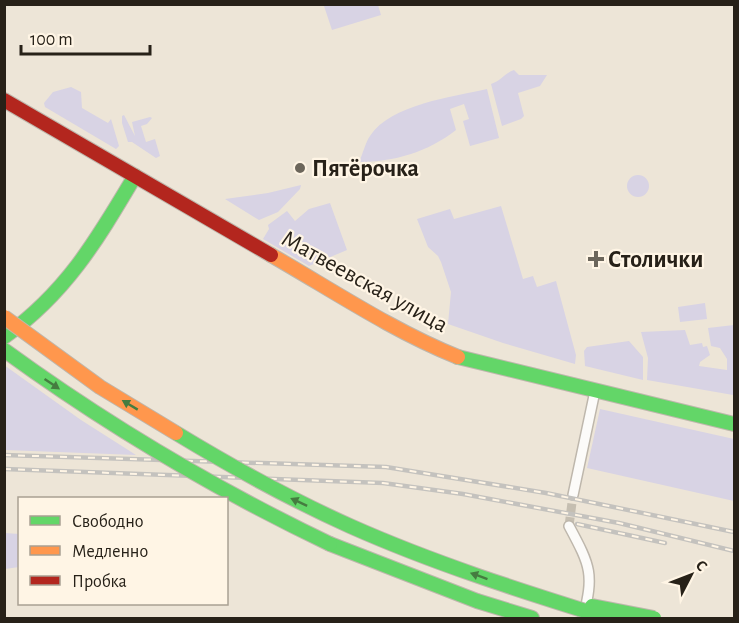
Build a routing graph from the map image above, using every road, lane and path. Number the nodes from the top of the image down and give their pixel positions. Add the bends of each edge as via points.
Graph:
1 (4, 100) edge
2 (135, 176) junction
3 (4, 317) edge
4 (4, 337) edge
5 (4, 350) edge
6 (595, 391) junction
7 (735, 424) edge
8 (573, 495) tunnel mouth
9 (569, 526) tunnel mouth
10 (330, 544) junction
11 (534, 595) junction
12 (502, 618) edge
13 (532, 618) edge
14 (583, 618) edge
15 (608, 618) edge
16 (654, 618) edge

1 - 2 main road, Матвеевская улица
2 - 4 main road via 68,280 37,312
2 - 6 main road, Матвеевская улица via 436,348
11 -> 3 main road, bridge via 418,554 262,484 100,387
5 -> 10 main road, bridge via 97,415 174,461
6 - 7 main road, Матвеевская улица
6 - 8 street
9 - 14 street via 589,569 590,589
10 - 12 main road via 375,567
10 - 13 main road
11 - 15 main road, bridge
11 - 16 main road, bridge

